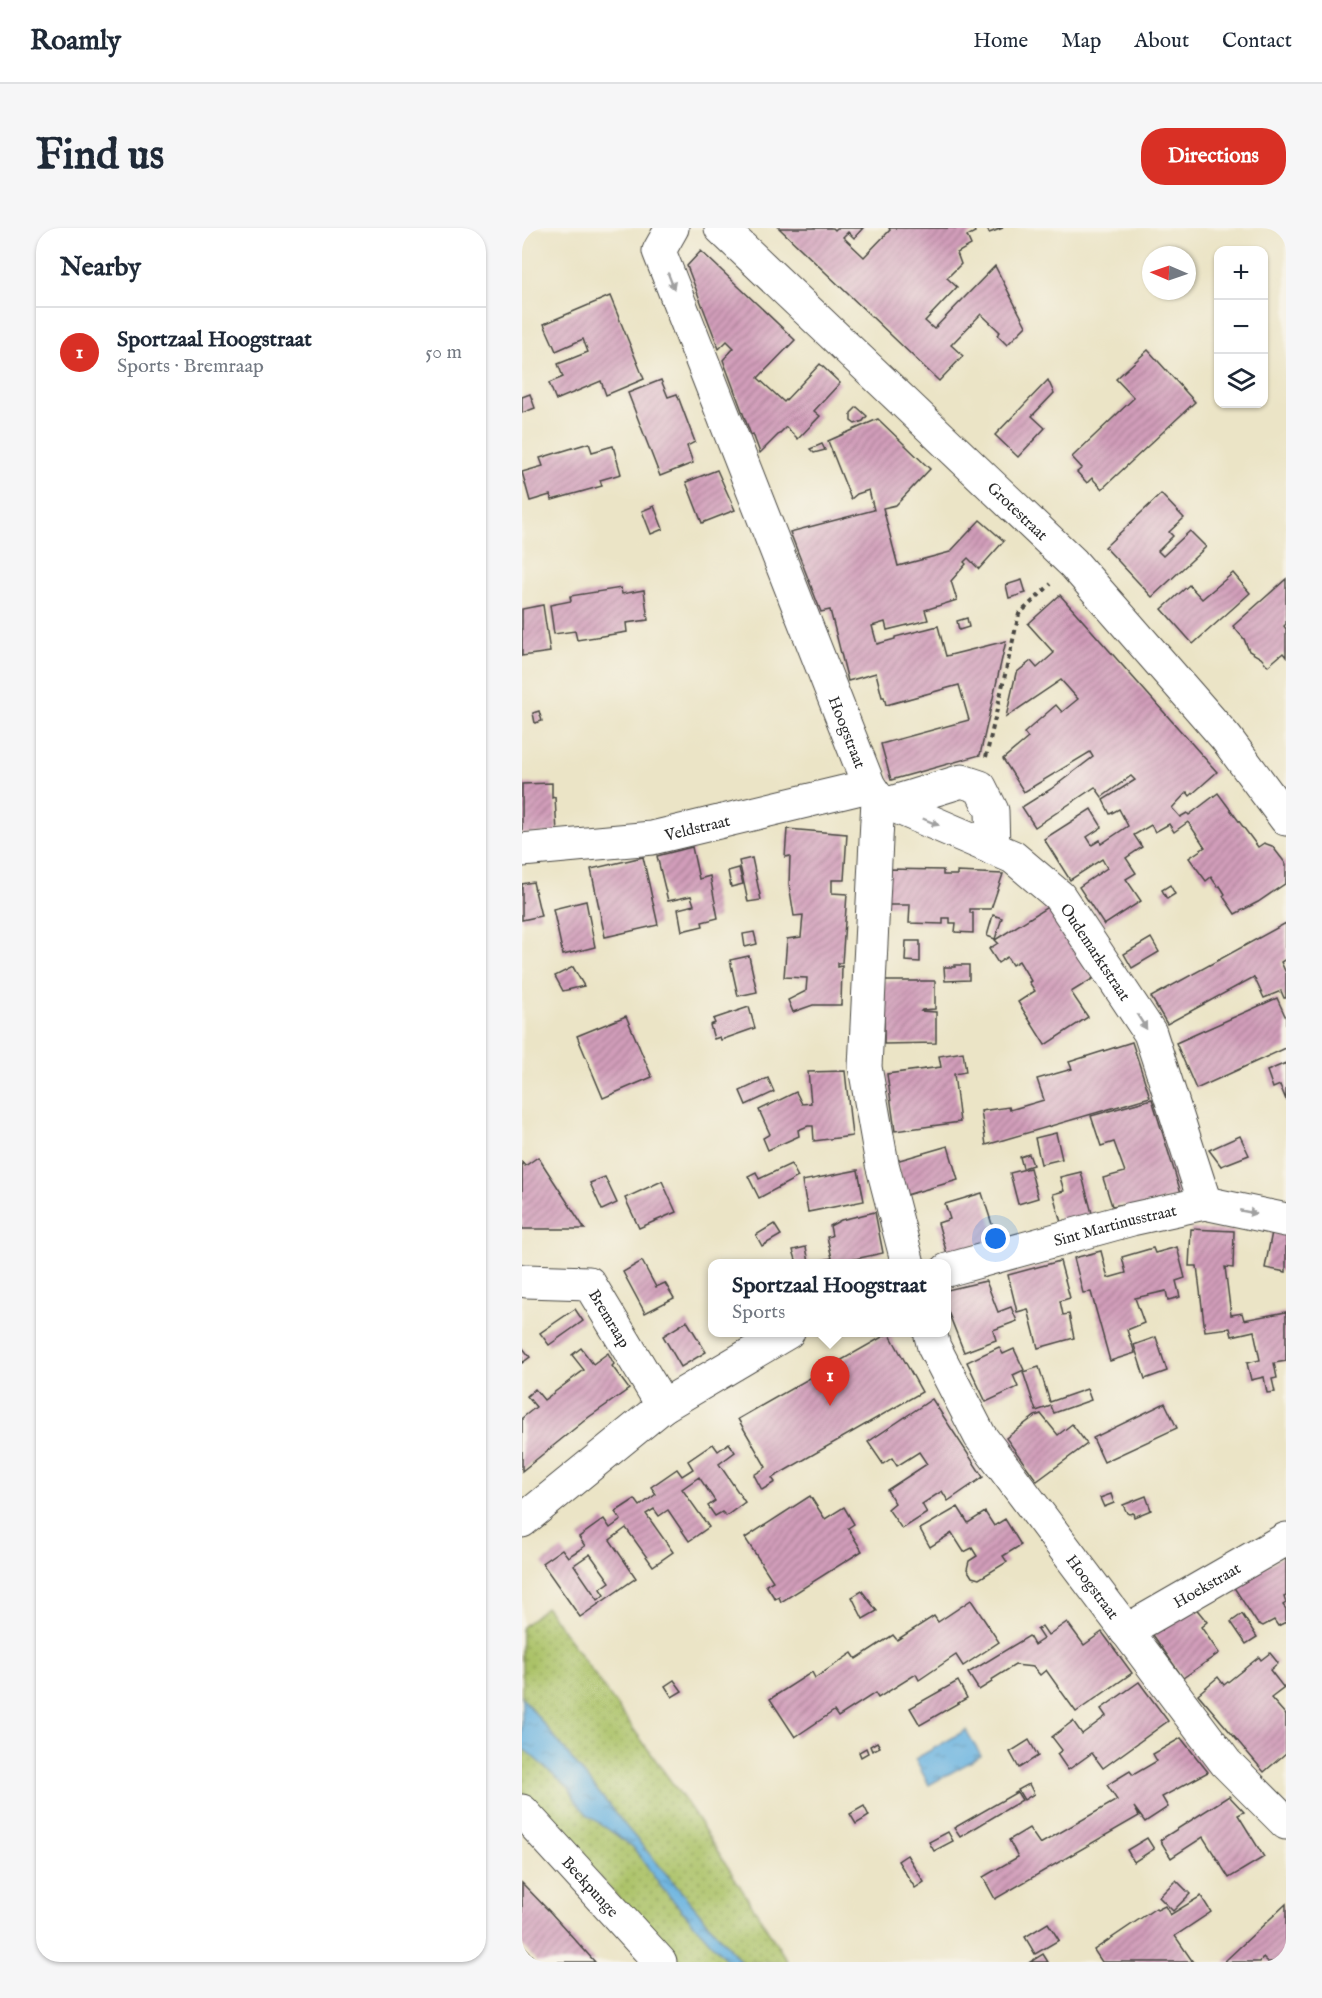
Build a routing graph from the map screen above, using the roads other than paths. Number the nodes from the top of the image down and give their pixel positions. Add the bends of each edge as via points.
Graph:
1 (672, 228) edge
2 (721, 228) edge
3 (878, 796) junction
4 (1286, 819) edge
5 (993, 849) junction
6 (522, 850) edge
7 (1205, 1203) junction
8 (1286, 1220) edge
9 (907, 1259) edge
10 (951, 1269) edge
11 (526, 1281) dead end
12 (780, 1337) edge
13 (931, 1337) edge
14 (663, 1407) junction
15 (522, 1521) edge
16 (1286, 1539) edge
17 (1126, 1631) junction
18 (522, 1811) edge
19 (1286, 1822) edge
20 (660, 1962) edge

1 -> 3 street, Hoogstraat via 659,251
2 - 4 street, Grotestraat via 1072,563 1226,738
3 -> 5 street, Oudemarktstraat
3 - 5 street, Veldstraat via 962,781 980,787 993,811
3 - 6 street, Veldstraat via 652,838
3 - 9 street, Hoogstraat via 865,1067 882,1164
5 -> 7 street, Oudemarktstraat via 1014,857 1059,896 1150,1033
7 -> 8 street, Sint Martinusstraat
7 - 10 street, Sint Martinusstraat
11 - 14 street, Bremraap via 590,1283
12 - 14 street
13 - 17 street, Hoogstraat via 980,1436
14 - 15 street
16 - 17 street, Hoekstraat
17 - 19 street, Hoogstraat via 1226,1763
18 - 20 street, Beekpunge

